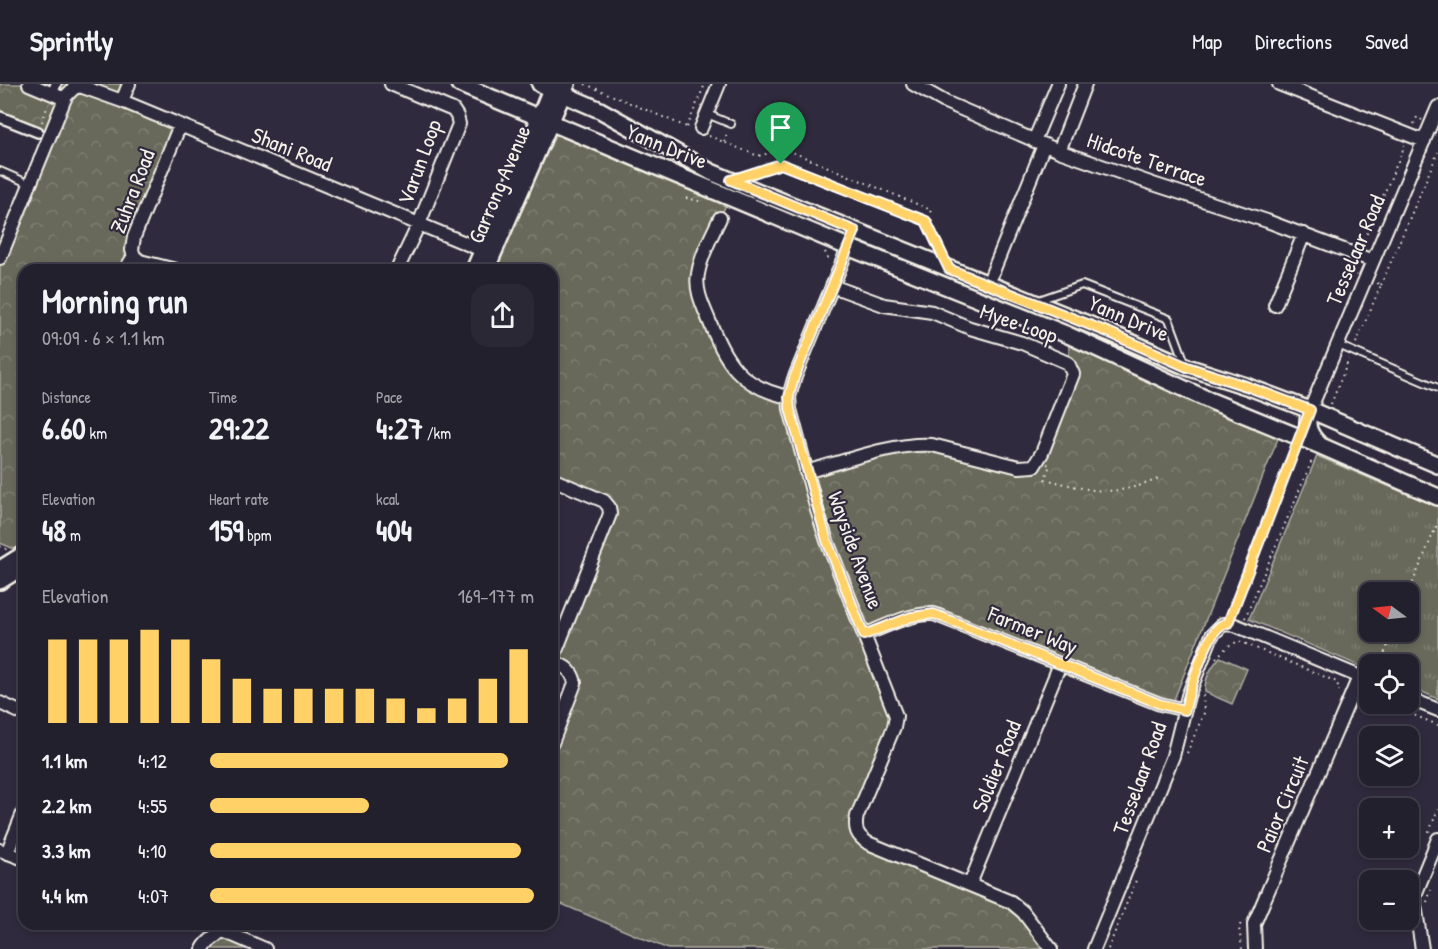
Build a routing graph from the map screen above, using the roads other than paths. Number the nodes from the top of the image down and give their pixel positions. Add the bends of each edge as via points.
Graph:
1 (29, 84) edge
2 (129, 84) edge
3 (392, 84) edge
4 (459, 84) edge
5 (719, 84) edge
6 (914, 84) edge
7 (1058, 84) edge
8 (1085, 84) edge
9 (1279, 84) edge
10 (555, 87) edge
11 (54, 89) edge
12 (65, 99) junction
13 (122, 101) junction
14 (1437, 111) edge
15 (706, 114) junction
16 (0, 117) edge
17 (545, 120) junction
18 (731, 124) dead end
19 (180, 125) junction
20 (701, 131) road end
21 (38, 132) road end
22 (1424, 141) junction
23 (1039, 143) junction
24 (1059, 151) junction
25 (0, 171) edge
26 (731, 180) junction
27 (30, 184) junction
28 (720, 218) dead end
29 (419, 224) junction
30 (855, 231) junction
31 (1304, 234) junction
32 (848, 247) junction
33 (2, 250) edge
34 (488, 253) junction
35 (134, 256) junction
36 (1373, 261) junction
37 (129, 264) edge
38 (152, 264) edge
39 (400, 264) edge
40 (479, 264) edge
41 (487, 264) edge
42 (949, 269) junction
43 (988, 284) junction
44 (832, 286) junction
45 (1033, 303) junction
46 (1275, 305) dead end
47 (1338, 345) junction
48 (1187, 367) junction
49 (1438, 388) edge
50 (789, 397) junction
51 (1310, 410) junction
52 (1317, 452) junction
53 (1438, 465) edge
54 (806, 472) junction
55 (558, 482) edge
56 (1436, 491) edge
57 (18, 558) edge
58 (0, 568) edge
59 (18, 570) edge
60 (0, 581) edge
61 (864, 635) junction
62 (558, 646) edge
63 (558, 663) edge
64 (1060, 664) junction
65 (1359, 677) edge
66 (1359, 690) edge
67 (1419, 702) edge
68 (0, 703) edge
69 (1185, 710) junction
70 (1438, 710) edge
71 (18, 711) edge
72 (558, 727) edge
73 (18, 823) edge
74 (1438, 839) edge
75 (4, 851) edge
76 (18, 857) edge
77 (970, 884) junction
78 (222, 930) edge
79 (228, 930) edge
80 (203, 949) edge
81 (265, 949) edge
82 (1051, 949) edge
83 (1094, 949) edge
84 (1255, 949) edge
85 (1422, 949) edge

1 - 11 street
2 - 13 street
3 - 29 street, Varun Loop via 453,110 457,116 457,131
4 - 17 street, Yann Drive
5 - 15 street
6 - 23 street, Hidcote Terrace via 945,102
7 - 23 street
8 - 24 street
9 - 22 street
10 - 17 street, Garrong Avenue
10 - 26 street, Yann Drive
11 - 12 street
12 - 13 street, Shani Road via 74,88 84,87
12 - 27 street
13 - 19 street, Shani Road
14 - 22 street, Tesselaar Road
15 - 18 lane
15 - 20 street
16 - 21 street
17 - 32 street, Yann Drive
17 - 34 street, Garrong Avenue
19 - 29 street, Shani Road
19 - 35 street, Zuhra Road via 134,237
22 - 36 street, Tesselaar Road
23 - 24 street, Hidcote Terrace
23 - 43 street
24 - 31 street, Hidcote Terrace
25 - 27 lane
26 - 30 street, Yann Drive
26 - 42 lane via 781,164 926,221
27 - 33 street
28 - 50 street via 698,273 701,301 721,351 735,370 764,390
29 - 34 street, Shani Road
29 - 39 street
30 - 32 street
30 - 42 street, Yann Drive
31 - 36 street, Hidcote Terrace
31 - 46 street
32 - 44 street
32 - 52 street, Yann Drive via 1077,338 1301,439
34 - 40 street, Garrong Avenue
34 - 41 street, Garrong Avenue
35 - 37 street, Zuhra Road
35 - 38 street
36 - 47 street, Tesselaar Road
42 - 43 street, Yann Drive
43 - 45 street, Yann Drive
44 - 50 street
44 - 54 street, Myee Loop via 884,305 932,312 1022,343 1068,363 1071,382 1034,466 1019,467 932,445 909,444
45 - 48 street, Yann Drive
45 - 48 lane via 1082,285 1169,319
47 - 49 lane
47 - 51 street, Tesselaar Road
48 - 51 street, Yann Drive
50 - 54 street, Wayside Avenue
51 - 52 street via 1307,427
51 - 53 street, Yann Drive
52 - 56 street, Yann Drive
54 - 61 street, Wayside Avenue via 827,541
55 - 62 street via 604,501 610,514
57 - 58 street
59 - 60 street
61 - 64 street, Farmer Way via 911,617 934,614
61 - 77 street, Wayside Avenue via 896,721 857,816 858,834 868,843
63 - 72 street via 566,666 575,683
64 - 69 street, Farmer Way via 1160,704
64 - 77 street, Soldier Road
65 - 69 street, Tesselaar Road via 1242,627 1225,624 1212,635
66 - 84 street, Paior Circuit via 1254,924
67 - 70 street
68 - 71 street
69 - 83 street, Tesselaar Road via 1173,756
73 - 75 street
74 - 85 street via 1415,896
75 - 76 street
77 - 82 street, Wayside Avenue via 1016,905
78 - 80 street
79 - 81 street

